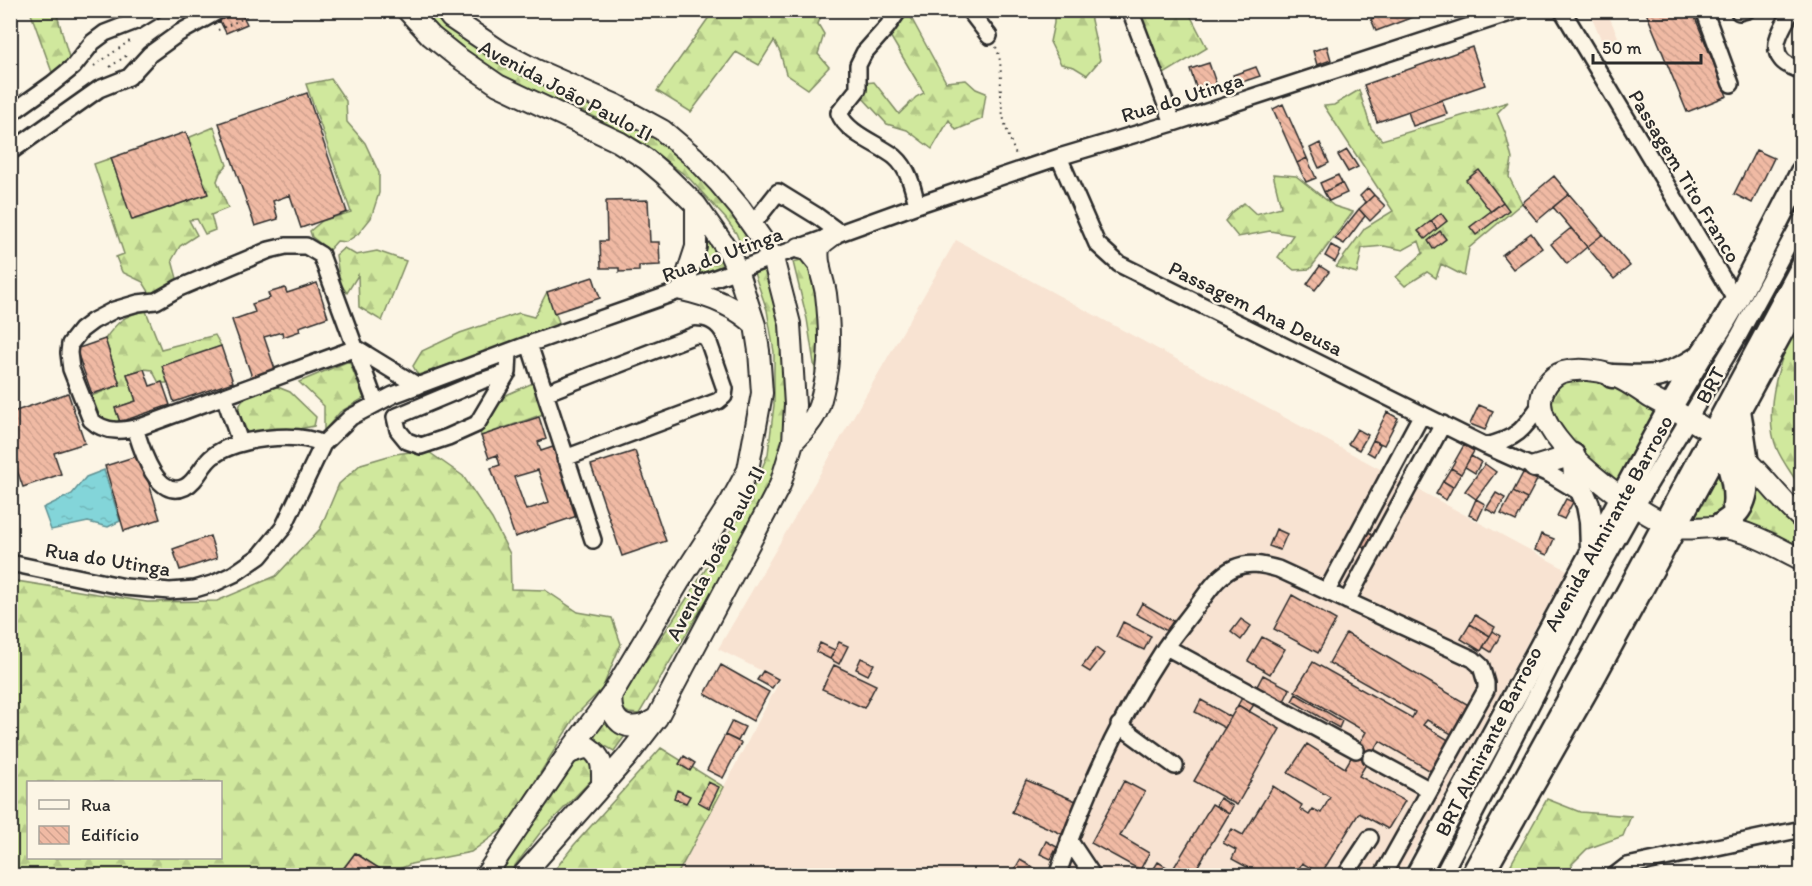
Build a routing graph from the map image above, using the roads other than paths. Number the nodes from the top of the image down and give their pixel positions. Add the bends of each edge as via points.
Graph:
1 (154, 10) edge
2 (220, 10) edge
3 (406, 10) edge
4 (445, 10) edge
5 (899, 10) edge
6 (969, 10) edge
7 (1130, 10) edge
8 (1562, 10) edge
9 (1704, 10) edge
10 (1792, 10) edge
11 (1515, 11) edge
12 (989, 36) road end
13 (1802, 72) edge
14 (1731, 84) dead end
15 (10, 114) edge
16 (1173, 123) junction
17 (10, 152) edge
18 (1059, 157) junction
19 (1802, 172) edge
20 (917, 205) junction
21 (696, 206) junction
22 (1802, 219) edge
23 (752, 225) junction
24 (836, 235) junction
25 (799, 248) junction
26 (773, 258) junction
27 (1802, 260) edge
28 (820, 266) junction
29 (737, 270) junction
30 (682, 291) junction
31 (1802, 294) edge
32 (1736, 301) junction
33 (755, 325) junction
34 (529, 344) junction
35 (356, 348) junction
36 (508, 352) junction
37 (1700, 357) junction
38 (508, 372) junction
39 (1612, 376) junction
40 (418, 386) junction
41 (545, 393) junction
42 (224, 396) junction
43 (376, 404) junction
44 (1541, 404) junction
45 (1739, 409) junction
46 (1680, 413) junction
47 (1422, 414) junction
48 (1443, 424) junction
49 (135, 428) junction
50 (1716, 435) junction
51 (240, 442) junction
52 (793, 442) junction
53 (323, 444) junction
54 (1486, 446) junction
55 (1573, 455) junction
56 (1400, 457) junction
57 (565, 458) junction
58 (1748, 462) junction
59 (1420, 466) junction
60 (1534, 467) junction
61 (1581, 492) junction
62 (1628, 502) junction
63 (1802, 519) edge
64 (1668, 524) junction
65 (1718, 527) junction
66 (593, 540) dead end
67 (1592, 551) junction
68 (1802, 560) edge
69 (10, 563) edge
70 (1327, 591) junction
71 (1347, 601) junction
72 (1166, 647) junction
73 (612, 694) junction
74 (657, 718) junction
75 (1119, 725) junction
76 (1356, 750) dead end
77 (567, 755) junction
78 (1371, 758) dead end
79 (1175, 766) dead end
80 (602, 785) junction
81 (1430, 790) junction
82 (1802, 829) edge
83 (1370, 838) dead end
84 (1069, 840) junction
85 (485, 876) edge
86 (522, 876) edge
87 (1057, 876) edge
88 (1093, 876) edge
89 (1345, 876) edge
90 (1382, 876) edge
91 (1417, 876) edge
92 (1442, 876) edge
93 (1468, 876) edge
94 (1481, 876) edge
95 (1614, 876) edge

1 - 15 street via 105,33 73,67
2 - 17 street via 150,54 129,77 99,89
3 - 21 main road, Avenida João Paulo II via 431,36 498,85 619,142 646,159
4 - 23 main road, Avenida João Paulo II via 503,53 662,130 719,183
5 - 20 street via 864,53 858,65 858,89 839,113 855,132 903,166
6 - 12 street
7 - 16 street
8 - 32 street, Passagem Tito Franco
9 - 14 street
10 - 13 street via 1777,41 1777,52 1781,61
11 - 16 street, Rua do Utinga
16 - 18 street, Rua do Utinga
18 - 20 street, Rua do Utinga
18 - 47 street, Passagem Ana Deusa via 1097,244 1119,264
19 - 32 highway, Avenida Almirante Barroso
20 - 24 street, Rua do Utinga
21 - 29 main road, Avenida João Paulo II via 721,238
21 - 30 main road via 696,247
22 - 46 street via 1738,337
23 - 24 street via 778,192 818,216
23 - 26 main road, Avenida João Paulo II
24 - 25 street, Rua do Utinga
24 - 28 main road via 819,249
25 - 26 street, Rua do Utinga
25 - 28 main road via 807,250
26 - 29 street, Rua do Utinga
26 - 52 main road, Avenida João Paulo II via 790,324
27 - 50 street, BRT
28 - 52 main road via 829,322 827,375 814,418
29 - 30 street, Rua do Utinga
29 - 33 main road, Avenida João Paulo II
30 - 33 main road via 712,298
30 - 34 street, Rua do Utinga
31 - 45 highway
32 - 37 highway, Avenida Almirante Barroso
33 - 73 main road, Avenida João Paulo II via 762,393 748,470
34 - 36 street, Rua do Utinga
34 - 41 street
35 - 40 street
35 - 42 street
35 - 43 street
35 - 49 street via 321,255 306,246 269,250 156,301 114,310 75,337 70,344 71,369 91,420 119,432
36 - 38 street
36 - 40 street, Rua do Utinga
37 - 39 highway via 1683,368 1651,378
37 - 46 highway, Avenida Almirante Barroso
38 - 38 street via 477,424 421,446 407,441 398,430 395,417
39 - 44 main road via 1590,370 1557,374 1542,390
39 - 46 main road
40 - 43 street, Rua do Utinga
41 - 57 street
41 - 57 street via 695,335 705,336 709,343 725,389 718,401
42 - 49 street
42 - 51 street
43 - 53 street, Rua do Utinga via 351,417
44 - 54 street via 1517,434
44 - 55 main road via 1546,424
45 - 50 highway
45 - 58 highway
46 - 50 main road
46 - 62 highway, Avenida Almirante Barroso
47 - 48 street, Passagem Ana Deusa
47 - 56 street
48 - 54 street, Passagem Ana Deusa
48 - 59 street
49 - 51 street via 145,458 167,488 185,487 211,457
50 - 58 main road
50 - 64 highway
50 - 65 highway via 1735,497 1734,506
51 - 53 street via 312,439
52 - 74 main road, Avenida João Paulo II via 780,485
53 - 69 street, Rua do Utinga via 283,528 260,556 215,583 170,591 125,587
54 - 60 street, Passagem Ana Deusa
55 - 60 main road
55 - 61 highway
55 - 62 main road
56 - 59 street via 1406,469
56 - 70 street
57 - 66 street
58 - 63 main road
58 - 65 highway via 1742,506
59 - 71 street
60 - 61 street, Passagem Ana Deusa
61 - 67 highway via 1591,521
62 - 64 main road
62 - 67 highway, Avenida Almirante Barroso
62 - 92 street, BRT Almirante Barroso via 1595,579
64 - 65 main road
64 - 93 street, BRT Almirante Barroso via 1623,594
64 - 94 highway via 1587,689
65 - 68 main road via 1765,540
67 - 91 highway, Avenida Almirante Barroso
70 - 71 street
70 - 72 street via 1278,569 1247,563 1233,568 1215,583
71 - 81 street via 1449,647 1481,666 1486,690
72 - 75 street
72 - 76 street
73 - 74 main road via 610,705 620,723 642,726
73 - 77 main road, Avenida João Paulo II
74 - 80 main road, Avenida João Paulo II
75 - 79 street
75 - 84 street
77 - 80 main road via 588,747 596,753 602,764
77 - 85 main road, Avenida João Paulo II
78 - 81 street
80 - 86 main road, Avenida João Paulo II
81 - 90 street
82 - 95 street via 1627,867
83 - 89 street
84 - 87 street
84 - 88 street

